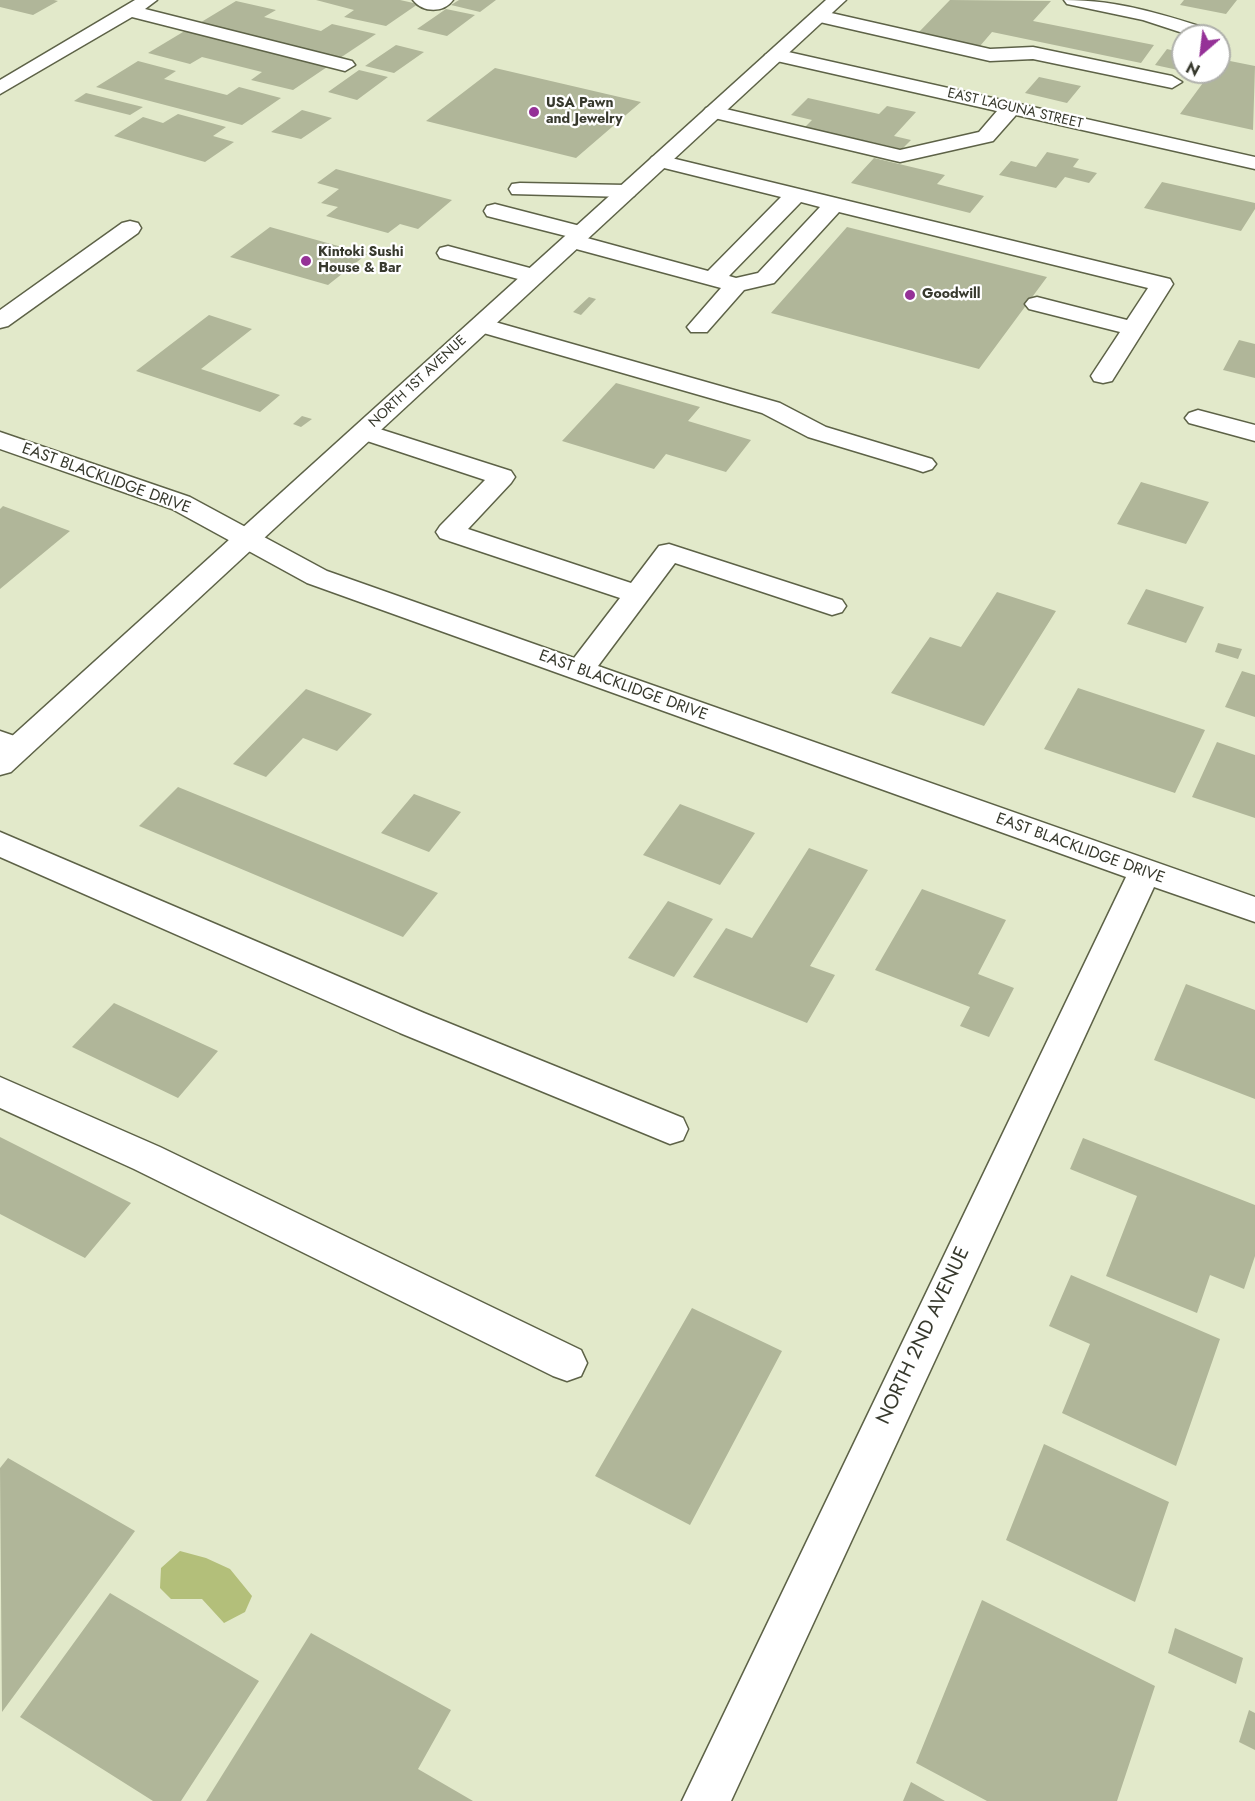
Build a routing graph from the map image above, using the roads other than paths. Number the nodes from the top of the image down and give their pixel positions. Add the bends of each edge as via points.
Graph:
1 (148, 0) edge
2 (422, 0) edge
3 (444, 0) edge
4 (837, 0) edge
5 (1073, 0) edge
6 (130, 11) junction
7 (818, 16) junction
8 (1174, 24) edge
9 (1000, 54) junction
10 (776, 55) junction
11 (345, 65) dead end
12 (1171, 82) edge
13 (981, 86) junction
14 (0, 88) edge
15 (1011, 108) junction
16 (713, 112) junction
17 (659, 161) junction
18 (1255, 163) edge
19 (520, 189) dead end
20 (626, 191) junction
21 (796, 195) junction
22 (834, 204) junction
23 (495, 211) dead end
24 (130, 228) dead end
25 (577, 237) junction
26 (448, 253) dead end
27 (533, 276) junction
28 (713, 279) junction
29 (736, 285) junction
30 (1036, 304) dead end
31 (0, 321) edge
32 (481, 325) junction
33 (699, 327) dead end
34 (1133, 328) junction
35 (1103, 376) dead end
36 (1198, 418) dead end
37 (364, 432) junction
38 (1255, 434) edge
39 (0, 440) edge
40 (923, 464) dead end
41 (247, 539) junction
42 (637, 594) junction
43 (832, 606) dead end
44 (579, 671) junction
45 (6, 751) edge
46 (0, 844) edge
47 (1144, 872) junction
48 (1255, 910) edge
49 (0, 1092) edge
50 (670, 1130) dead end
51 (567, 1363) dead end
52 (706, 1801) edge

1 - 6 street
2 - 3 street via 437,5
4 - 7 street, NORTH 1ST AVENUE
5 - 8 street
6 - 11 street
6 - 14 street
7 - 9 street via 990,55
7 - 10 street, NORTH 1ST AVENUE
9 - 12 street via 1033,53
9 - 13 street
10 - 13 street, EAST LAGUNA STREET
10 - 16 street, NORTH 1ST AVENUE
13 - 15 street, EAST LAGUNA STREET
15 - 16 street via 986,137 900,156
15 - 18 street, EAST LAGUNA STREET
16 - 17 street, NORTH 1ST AVENUE
17 - 20 street, NORTH 1ST AVENUE
17 - 21 street
19 - 20 street
20 - 25 street, NORTH 1ST AVENUE
21 - 22 street
21 - 28 street
22 - 29 street via 766,278
22 - 34 street via 1162,284
23 - 25 street
24 - 31 street
25 - 27 street, NORTH 1ST AVENUE
25 - 28 street
26 - 27 street
27 - 32 street, NORTH 1ST AVENUE
28 - 29 street
29 - 33 street
30 - 34 street
32 - 37 street, NORTH 1ST AVENUE
32 - 40 street via 771,408 817,432
34 - 35 street
36 - 38 street
37 - 41 street, NORTH 1ST AVENUE
37 - 42 street via 502,477 450,532
39 - 41 street, EAST BLACKLIDGE DRIVE via 181,503
41 - 44 street, EAST BLACKLIDGE DRIVE via 317,577
41 - 45 street, NORTH 1ST AVENUE
42 - 43 street via 669,552
42 - 44 street
44 - 47 street, EAST BLACKLIDGE DRIVE
46 - 50 street
47 - 48 street, EAST BLACKLIDGE DRIVE
47 - 52 street, NORTH 2ND AVENUE
49 - 51 street via 147,1158

